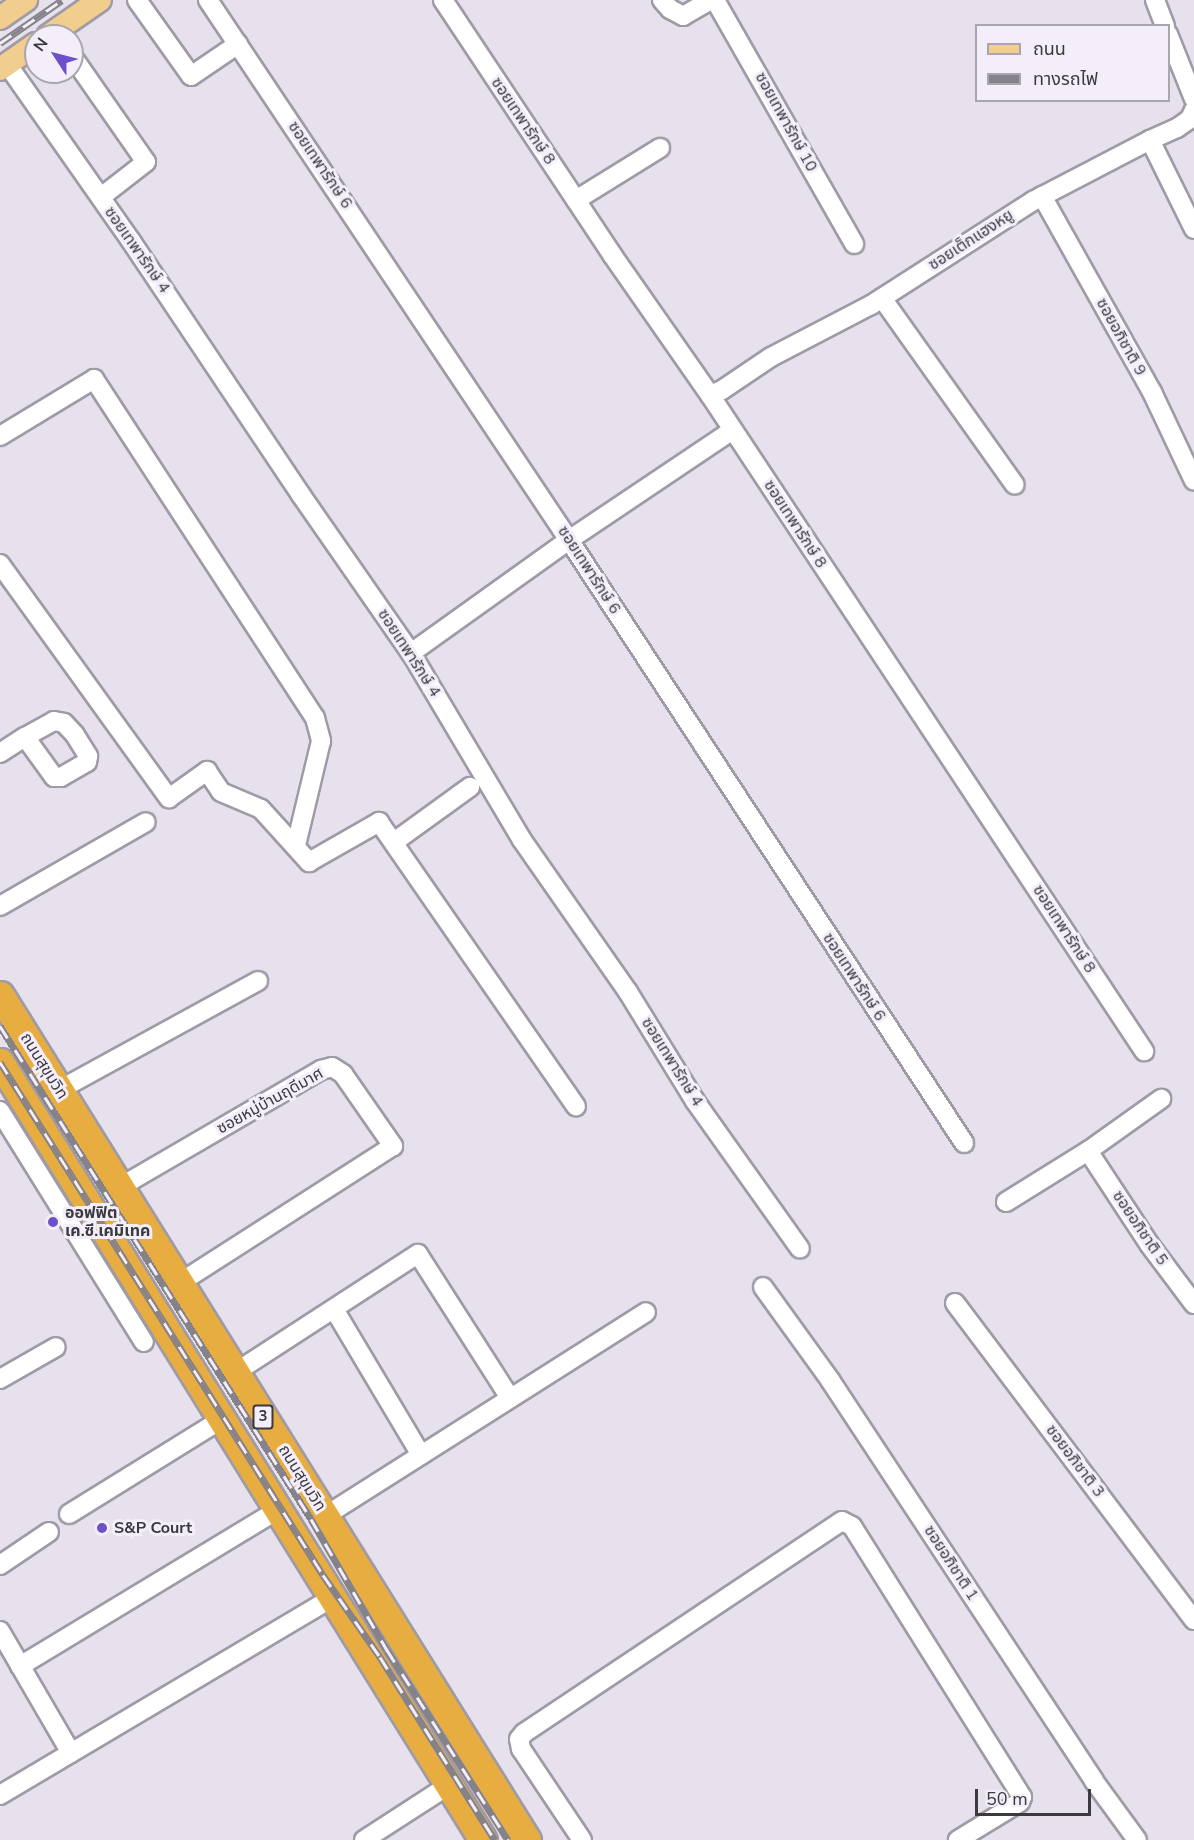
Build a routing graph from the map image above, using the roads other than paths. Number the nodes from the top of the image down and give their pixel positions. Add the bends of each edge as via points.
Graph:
1 (26, 0) edge
2 (100, 0) edge
3 (137, 0) edge
4 (208, 0) edge
5 (443, 0) edge
6 (662, 0) edge
7 (713, 0) edge
8 (1155, 0) edge
9 (0, 18) edge
10 (68, 24) edge
11 (1164, 24) edge
12 (1170, 39) edge
13 (238, 44) junction
14 (24, 53) edge
15 (4, 67) edge
16 (84, 73) edge
17 (1194, 99) edge
18 (1194, 110) edge
19 (1150, 140) junction
20 (660, 148) dead end
21 (1042, 196) junction
22 (101, 197) junction
23 (576, 200) junction
24 (1194, 229) edge
25 (854, 244) dead end
26 (882, 298) junction
27 (710, 395) junction
28 (733, 430) junction
29 (0, 436) edge
30 (1194, 481) edge
31 (1014, 485) dead end
32 (569, 540) junction
33 (0, 564) edge
34 (411, 653) junction
35 (25, 737) dead end
36 (0, 753) edge
37 (470, 787) dead end
38 (146, 822) dead end
39 (394, 842) junction
40 (296, 845) junction
41 (0, 906) edge
42 (258, 981) dead end
43 (0, 994) edge
44 (1144, 1051) dead end
45 (0, 1062) edge
46 (59, 1090) junction
47 (1161, 1099) dead end
48 (576, 1106) dead end
49 (0, 1111) edge
50 (964, 1143) dead end
51 (1088, 1151) junction
52 (120, 1186) junction
53 (1006, 1202) dead end
54 (800, 1249) dead end
55 (180, 1283) junction
56 (763, 1287) dead end
57 (955, 1303) dead end
58 (1194, 1304) edge
59 (334, 1309) junction
60 (646, 1312) dead end
61 (144, 1342) dead end
62 (56, 1347) dead end
63 (236, 1372) junction
64 (0, 1379) edge
65 (510, 1398) junction
66 (222, 1419) junction
67 (421, 1455) junction
68 (278, 1510) junction
69 (69, 1514) dead end
70 (325, 1516) junction
71 (49, 1532) dead end
72 (0, 1565) edge
73 (333, 1597) junction
74 (1194, 1620) edge
75 (0, 1631) edge
76 (20, 1666) junction
77 (71, 1753) junction
78 (449, 1785) junction
79 (0, 1795) edge
80 (579, 1839) edge
81 (364, 1840) edge
82 (483, 1840) edge
83 (527, 1840) edge
84 (958, 1840) edge
85 (1137, 1840) edge

1 - 9 main road
2 - 10 main road
3 - 13 street via 191,76
4 - 13 street, ซอยเทพารักษ์ 6
5 - 23 street, ซอยเทพารักษ์ 8
6 - 7 street via 683,16
7 - 25 street, ซอยเทพารักษ์ 10
8 - 11 street
12 - 17 street
13 - 32 street, ซอยเทพารักษ์ 6
14 - 15 main road
15 - 22 street, ซอยเทพารักษ์ 4
16 - 22 street via 146,162
18 - 19 street, ซอยเต็กแฮงหยู via 1190,119 1177,128
19 - 21 street, ซอยเต็กแฮงหยู
19 - 24 street
20 - 23 street
21 - 26 street, ซอยเต็กแฮงหยู
21 - 30 street, ซอยอภิชาติ 9 via 1152,392
22 - 34 street, ซอยเทพารักษ์ 4
23 - 27 street, ซอยเทพารักษ์ 8
26 - 27 street, ซอยเต็กแฮงหยู via 771,357
26 - 31 street
27 - 28 street, ซอยเทพารักษ์ 8
28 - 32 street
28 - 44 street, ซอยเทพารักษ์ 8
29 - 40 street via 94,379 315,718 321,741
32 - 34 street
32 - 50 street, ซอยเทพารักษ์ 6
33 - 40 street via 169,798 207,771 221,792 261,809
34 - 54 street, ซอยเทพารักษ์ 4 via 522,840 628,992 695,1101
35 - 36 street
37 - 39 street
38 - 41 street
39 - 40 street via 379,822 309,862
39 - 48 street
42 - 46 street
43 - 46 highway, ถนนสุขุมวิท / 3
45 - 66 highway, 3
46 - 52 highway, ถนนสุขุมวิท / 3
47 - 51 street
49 - 61 street
51 - 53 street
51 - 58 street, ซอยอภิชาติ 5
52 - 55 highway, ถนนสุขุมวิท / 3
52 - 55 street, ซอยหมู่บ้านฤดีมาศ via 332,1067 343,1074 393,1146
55 - 63 highway, ถนนสุขุมวิท / 3
56 - 85 street, ซอยอภิชาติ 1 via 830,1380 1087,1771
57 - 74 street, ซอยอภิชาติ 3
59 - 63 street
59 - 65 street via 418,1254
59 - 67 street
60 - 65 street
62 - 64 street
63 - 70 highway, ถนนสุขุมวิท / 3
65 - 67 street
66 - 68 highway, 3
66 - 69 street
67 - 70 street
68 - 73 highway, 3
68 - 76 street
70 - 83 highway, ถนนสุขุมวิท / 3
71 - 72 street
73 - 77 street
73 - 78 highway, 3
75 - 76 street
76 - 77 street
77 - 79 street
78 - 81 street
78 - 82 highway, 3
80 - 84 street via 521,1749 519,1739 842,1521 852,1526 1020,1792 1020,1802

